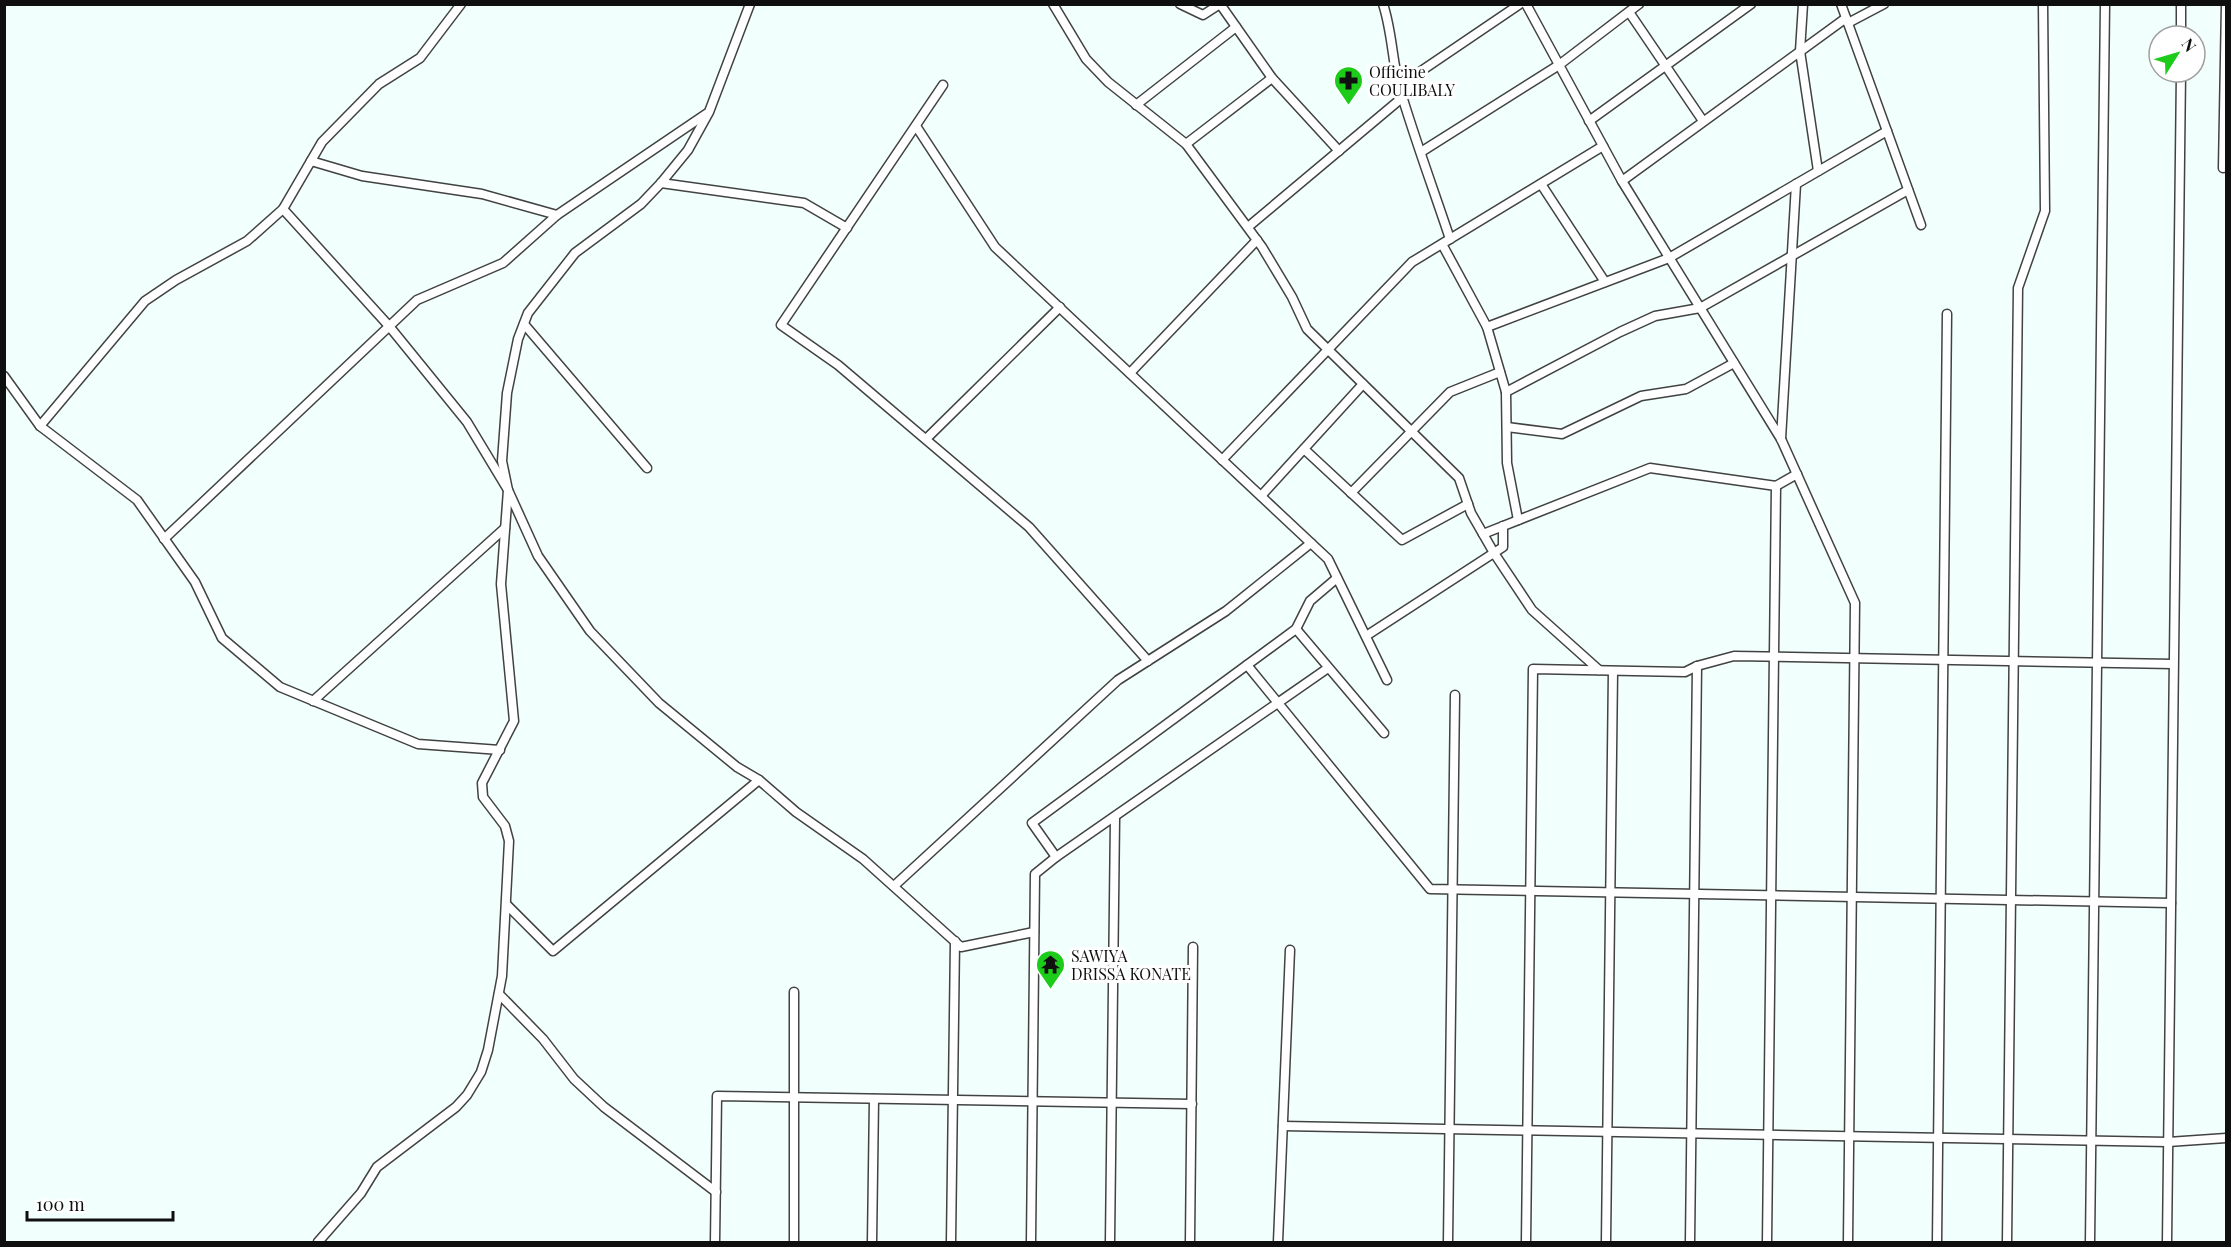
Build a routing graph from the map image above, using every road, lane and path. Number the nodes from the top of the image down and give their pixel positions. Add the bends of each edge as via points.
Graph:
1 (461, 4) edge
2 (750, 4) edge
3 (1180, 4) edge
4 (1220, 4) edge
5 (1383, 4) edge
6 (1520, 4) edge
7 (1526, 4) edge
8 (1639, 4) edge
9 (1803, 4) edge
10 (1841, 4) edge
11 (1884, 4) edge
12 (2043, 4) edge
13 (2105, 4) edge
14 (2181, 4) edge
15 (2226, 4) edge
16 (1750, 5) edge
17 (1057, 6) edge
18 (1629, 12) junction
19 (1847, 20) junction
20 (2181, 24) edge
21 (1236, 27) junction
22 (1800, 51) junction
23 (1559, 65) junction
24 (1666, 66) junction
25 (1272, 78) junction
26 (2181, 84) edge
27 (944, 85) dead end
28 (1400, 86) junction
29 (1403, 97) junction
30 (1136, 105) junction
31 (709, 112) junction
32 (1589, 121) junction
33 (1703, 121) junction
34 (916, 126) junction
35 (1887, 131) junction
36 (1186, 144) junction
37 (1603, 146) junction
38 (1339, 151) junction
39 (1421, 152) junction
40 (311, 161) junction
41 (2223, 168) dead end
42 (1818, 171) junction
43 (1622, 181) junction
44 (661, 183) junction
45 (1541, 184) junction
46 (1796, 184) junction
47 (1908, 190) junction
48 (283, 209) junction
49 (556, 215) junction
50 (1921, 225) dead end
51 (1248, 227) junction
52 (847, 228) junction
53 (1257, 240) junction
54 (1446, 241) junction
55 (1792, 256) junction
56 (1669, 258) junction
57 (1605, 282) junction
58 (1060, 307) junction
59 (1700, 308) junction
60 (1947, 314) dead end
61 (524, 324) junction
62 (389, 326) junction
63 (1487, 327) junction
64 (1328, 350) junction
65 (1734, 363) junction
66 (1500, 372) junction
67 (1130, 373) junction
68 (4, 376) edge
69 (1363, 384) junction
70 (1506, 392) junction
71 (40, 426) junction
72 (1506, 427) junction
73 (1412, 431) junction
74 (926, 439) junction
75 (1781, 439) junction
76 (1304, 449) junction
77 (1222, 460) junction
78 (647, 468) dead end
79 (1797, 474) junction
80 (1776, 486) junction
81 (508, 490) junction
82 (1351, 493) junction
83 (1261, 496) junction
84 (1468, 504) junction
85 (1518, 520) junction
86 (1503, 526) junction
87 (505, 528) junction
88 (1483, 534) junction
89 (164, 539) junction
90 (1311, 543) junction
91 (1494, 553) junction
92 (1337, 578) junction
93 (1296, 629) junction
94 (1366, 636) junction
95 (1773, 657) junction
96 (1854, 658) junction
97 (1943, 660) junction
98 (1148, 661) junction
99 (2014, 661) junction
100 (2097, 663) junction
101 (2174, 664) junction
102 (1246, 665) junction
103 (1697, 666) junction
104 (1328, 668) junction
105 (1599, 670) junction
106 (1613, 670) junction
107 (1387, 680) dead end
108 (1455, 695) dead end
109 (313, 701) junction
110 (1278, 703) junction
111 (1384, 733) dead end
112 (500, 750) junction
113 (759, 780) junction
114 (1115, 818) junction
115 (1056, 857) junction
116 (894, 886) junction
117 (1453, 890) junction
118 (1530, 891) junction
119 (1610, 892) junction
120 (1694, 894) junction
121 (1771, 895) junction
122 (1852, 897) junction
123 (1940, 898) junction
124 (2011, 900) junction
125 (2094, 901) junction
126 (2171, 903) junction
127 (507, 905) junction
128 (1034, 932) junction
129 (955, 941) junction
130 (1193, 947) dead end
131 (1290, 950) dead end
132 (794, 992) dead end
133 (499, 994) junction
134 (792, 1097) junction
135 (873, 1099) junction
136 (953, 1100) junction
137 (1032, 1102) junction
138 (1111, 1103) junction
139 (1191, 1104) junction
140 (1283, 1126) junction
141 (1450, 1129) junction
142 (1527, 1131) junction
143 (1607, 1132) junction
144 (1692, 1134) junction
145 (1768, 1135) junction
146 (1849, 1137) junction
147 (1937, 1138) junction
148 (2226, 1138) edge
149 (2008, 1139) junction
150 (2091, 1141) junction
151 (2168, 1142) junction
152 (716, 1192) junction
153 (318, 1242) edge
154 (715, 1242) edge
155 (794, 1242) edge
156 (872, 1242) edge
157 (951, 1242) edge
158 (1031, 1242) edge
159 (1110, 1242) edge
160 (1190, 1242) edge
161 (1278, 1242) edge
162 (1448, 1242) edge
163 (1526, 1242) edge
164 (1606, 1242) edge
165 (1690, 1242) edge
166 (1767, 1242) edge
167 (1848, 1242) edge
168 (1937, 1242) edge
169 (2007, 1242) edge
170 (2090, 1242) edge
171 (2167, 1242) edge

1 - 40 street via 420,58 379,84 322,142
2 - 31 street
3 - 4 street via 1203,15
4 - 21 street
5 - 28 street
6 - 28 street
7 - 23 street
8 - 18 street
9 - 22 street
10 - 19 street
11 - 19 street
12 - 99 street via 2045,211 2018,288
13 - 100 street
14 - 20 street
15 - 41 street
16 - 24 street
17 - 30 street via 1086,59
18 - 23 street
18 - 24 street
19 - 22 street
19 - 35 street
21 - 25 street
21 - 30 street
22 - 33 street
22 - 42 street
23 - 32 street
23 - 39 street
24 - 32 street
24 - 33 street
25 - 36 street
25 - 38 street
26 - 101 street
27 - 34 street
28 - 29 street
29 - 38 street
29 - 39 street
30 - 36 street
31 - 44 street via 688,150
31 - 49 street
32 - 37 street
33 - 43 street
34 - 52 street
34 - 58 street via 995,247
35 - 42 street
35 - 47 street
36 - 51 street
37 - 43 street
37 - 45 street
38 - 51 street
39 - 54 street
40 - 48 street
40 - 49 street via 362,176 482,194
42 - 46 street
43 - 56 street
44 - 52 street via 804,203
44 - 61 street via 641,204 575,253 528,313
45 - 54 street
45 - 57 street
46 - 55 street
46 - 56 street
47 - 50 street
47 - 55 street
48 - 62 street
48 - 71 street via 247,241 145,301
49 - 62 street via 503,263 417,300
51 - 53 street
52 - 74 street via 781,325 838,365
53 - 64 street via 1307,329
53 - 67 street
54 - 63 street
54 - 64 street via 1412,262
55 - 59 street
55 - 75 street
56 - 57 street
56 - 59 street
57 - 63 street
58 - 67 street
58 - 74 street
59 - 65 street
59 - 70 street via 1655,316
60 - 97 street
61 - 78 street
61 - 81 street via 507,393 502,461
62 - 81 street via 467,422
62 - 89 street
63 - 66 street
64 - 69 street
64 - 77 street
65 - 72 street via 1686,389 1641,396 1562,434
65 - 75 street
66 - 70 street
66 - 73 street via 1450,392
67 - 77 street
68 - 71 street
69 - 73 street
69 - 76 street
70 - 72 street
71 - 89 street via 137,500
72 - 85 street via 1507,463
73 - 82 street
73 - 84 street via 1459,478
74 - 98 street via 1029,527
75 - 79 street
76 - 82 street
76 - 83 street
77 - 83 street
79 - 80 street
79 - 96 street via 1855,603
80 - 85 street via 1650,468
80 - 95 street
81 - 87 street
81 - 113 street via 538,556 590,631 659,703 736,767
82 - 84 street via 1402,540
83 - 90 street
84 - 88 street
85 - 86 street
86 - 88 street
86 - 91 street via 1503,547
87 - 109 street
87 - 112 street via 501,584 514,721
88 - 91 street
89 - 109 street via 195,582 222,638 280,687
90 - 92 street via 1328,559
90 - 98 street via 1227,610
91 - 94 street
91 - 105 street via 1532,610
92 - 93 street via 1310,601
92 - 94 street
93 - 102 street
93 - 104 street
94 - 107 street
95 - 96 street
95 - 103 street via 1734,656
95 - 121 street
96 - 97 street
96 - 122 street
97 - 99 street
97 - 123 street
98 - 116 street via 1118,680
99 - 100 street
99 - 124 street
100 - 101 street
100 - 125 street
101 - 126 street
102 - 110 street
102 - 115 street via 1032,823
103 - 106 street via 1685,672
103 - 120 street
104 - 110 street
104 - 111 street
105 - 106 street
105 - 118 street via 1533,669
106 - 119 street
108 - 117 street
109 - 112 street via 418,744
110 - 114 street
110 - 117 street via 1430,889
112 - 127 street via 482,783 483,798 505,826 509,842
113 - 116 street
113 - 127 street via 553,951
114 - 115 street
114 - 138 street
115 - 128 street via 1035,874
116 - 129 street
117 - 118 street
117 - 141 street
118 - 119 street
118 - 142 street
119 - 120 street
119 - 143 street
120 - 121 street
120 - 144 street
121 - 122 street
121 - 145 street
122 - 123 street
122 - 146 street
123 - 124 street
123 - 147 street
124 - 125 street
124 - 149 street
125 - 126 street
125 - 150 street
126 - 151 street
127 - 133 street
128 - 129 street via 961,946
128 - 137 street
129 - 136 street
130 - 139 street
131 - 140 street
132 - 134 street
133 - 152 street via 597,1100
133 - 153 street via 488,1050 467,1095 376,1167 361,1193
134 - 135 street
134 - 152 street via 717,1096
134 - 155 street
135 - 136 street
135 - 156 street
136 - 137 street
136 - 157 street
137 - 138 street
137 - 158 street
138 - 139 street
138 - 159 street
139 - 160 street
140 - 141 street
140 - 161 street
141 - 142 street
141 - 162 street
142 - 143 street
142 - 163 street
143 - 144 street
143 - 164 street
144 - 145 street
144 - 165 street
145 - 146 street
145 - 166 street
146 - 147 street
146 - 167 street
147 - 149 street
147 - 168 street
148 - 151 street
149 - 150 street
149 - 169 street
150 - 151 street
150 - 170 street
151 - 171 street
152 - 154 street

